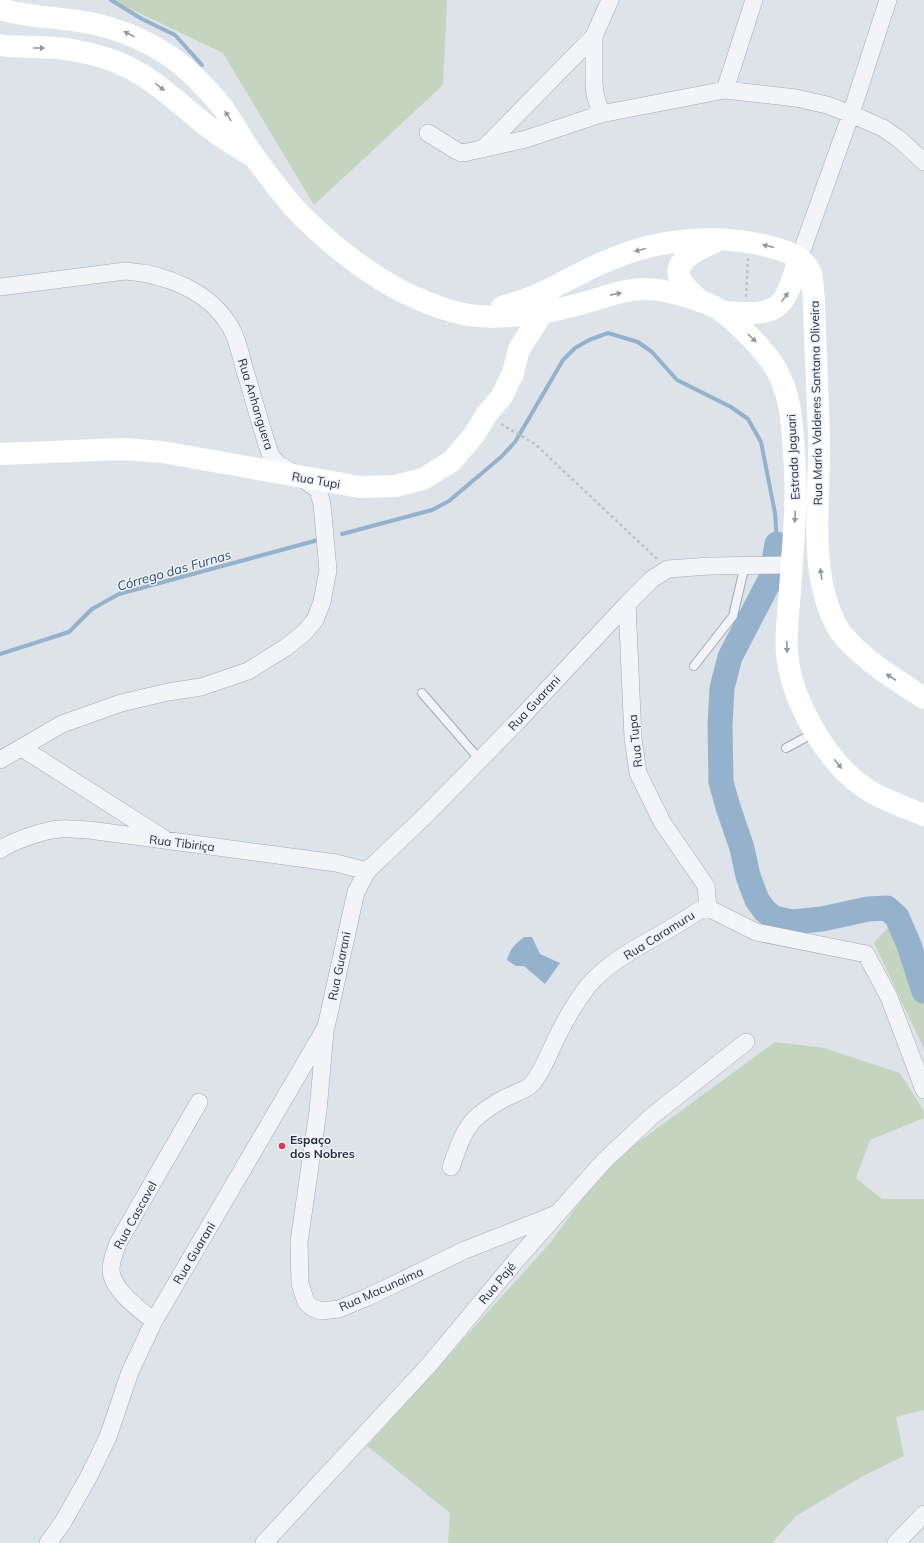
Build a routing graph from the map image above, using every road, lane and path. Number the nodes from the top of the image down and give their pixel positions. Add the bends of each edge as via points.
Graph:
1 (610, 0) edge
2 (754, 0) edge
3 (888, 0) edge
4 (0, 9) edge
5 (594, 36) junction
6 (0, 45) edge
7 (725, 90) junction
8 (601, 114) junction
9 (851, 114) junction
10 (428, 133) dead end
11 (483, 149) junction
12 (257, 160) junction
13 (924, 162) edge
14 (720, 240) junction
15 (748, 242) junction
16 (614, 258) junction
17 (799, 259) junction
18 (0, 287) edge
19 (700, 301) junction
20 (579, 305) junction
21 (542, 312) junction
22 (723, 312) junction
23 (745, 313) junction
24 (481, 316) junction
25 (519, 349) junction
26 (512, 373) junction
27 (509, 429) dead end
28 (0, 454) edge
29 (301, 477) junction
30 (818, 478) junction
31 (795, 479) junction
32 (786, 565) junction
33 (744, 566) junction
34 (668, 569) junction
35 (627, 604) junction
36 (694, 666) dead end
37 (422, 693) dead end
38 (924, 698) edge
39 (816, 732) junction
40 (22, 748) junction
41 (786, 748) dead end
42 (0, 760) edge
43 (480, 760) junction
44 (924, 815) edge
45 (166, 841) junction
46 (0, 850) edge
47 (367, 871) junction
48 (708, 908) junction
49 (326, 1026) junction
50 (746, 1042) dead end
51 (924, 1090) edge
52 (199, 1102) dead end
53 (451, 1167) dead end
54 (557, 1214) junction
55 (154, 1321) junction
56 (924, 1514) edge
57 (48, 1543) edge
58 (264, 1543) edge
59 (896, 1543) edge

1 - 5 street
2 - 7 street
3 - 9 street
12 -> 4 main road via 221,105 173,58 123,31 101,25 23,15
5 - 8 street via 594,84
5 - 11 street
6 -> 12 main road via 18,48 58,48 119,62 154,82 211,129
7 - 8 street
7 - 9 street via 796,98
8 - 11 street via 526,139
9 - 13 street via 894,135
9 - 17 street
10 - 11 street via 461,153
12 - 24 main road via 301,216 372,274 402,292 430,304 454,312
14 - 15 main road, Rua Maria Valderes Santana Oliveira
14 -> 16 main road, Rua Maria Valderes Santana Oliveira via 682,241
14 - 19 main road via 702,248 679,266 680,279
17 -> 15 main road, Rua Maria Valderes Santana Oliveira via 775,248
15 - 23 path
16 - 21 main road, Rua Maria Valderes Santana Oliveira
16 - 24 main road, Rua Maria Valderes Santana Oliveira via 536,296
23 -> 17 main road via 769,310 782,302 791,287
17 - 30 main road, Rua Maria Valderes Santana Oliveira via 806,265 812,278 819,441
18 - 29 street, Rua Anhanguera via 126,271 144,272 196,292 218,310 232,329 271,456 278,464
20 -> 19 main road, Estrada Jaguari via 611,294 648,289
19 - 22 main road, Estrada Jaguari
20 - 21 main road, Estrada Jaguari
20 - 26 main road via 548,327 528,348
21 - 24 main road, Estrada Jaguari
21 - 25 main road, Rua Tupi
22 - 23 main road
22 -> 31 main road, Estrada Jaguari via 758,345 786,391 790,408
24 - 25 main road via 508,326 514,331 519,336
25 - 26 main road, Rua Tupi
26 - 29 main road, Rua Tupi via 502,396 474,435 452,461 423,479 395,486 360,487
27 - 34 path via 535,444
28 - 29 main road, Rua Tupi via 123,449 162,452
29 - 40 street, Rua Anhanguera via 318,490 322,504 328,570 322,602 315,620 304,633 248,671 201,687 121,703 62,724
30 - 31 main road
38 -> 30 main road, Rua Maria Valderes Santana Oliveira via 878,668 838,630 828,609 819,565
31 -> 32 main road, Estrada Jaguari via 795,515
32 - 33 street
32 -> 39 main road, Estrada Jaguari via 788,654 792,675 806,715
33 - 34 street
33 - 36 lane via 733,616
34 - 35 street, Rua Guarani via 652,579
35 - 43 street, Rua Guarani
35 - 48 street, Rua Tupa via 633,738 638,773 662,822 706,886
37 - 43 lane
39 - 41 lane
39 -> 44 main road, Estrada Jaguari via 845,773 873,793
40 - 42 street, Rua Anhanguera
40 - 45 street
43 - 47 street, Rua Guarani
45 - 46 street, Rua Tibiriça via 89,830 60,829 7,845
45 - 47 street, Rua Tibiriça via 336,863
47 - 49 street, Rua Guarani via 356,892
48 - 51 street, Rua Caramuru via 756,932 866,954 889,997
48 - 53 street, Rua Caramuru via 698,911 636,948 600,974 576,1003 543,1068 531,1085 482,1112 472,1121 463,1134
49 - 54 street, Rua Macunaima via 318,1110 299,1242 300,1284 306,1302 311,1307 321,1311 339,1309 465,1250
49 - 55 street, Rua Guarani
50 - 54 street, Rua Pajé via 625,1140
52 - 55 street, Rua Cascavel via 112,1257 111,1271 114,1280 132,1303
54 - 58 street, Rua Pajé via 429,1364
55 - 57 street, Rua Guarani via 130,1372 108,1437 88,1478
56 - 59 street

